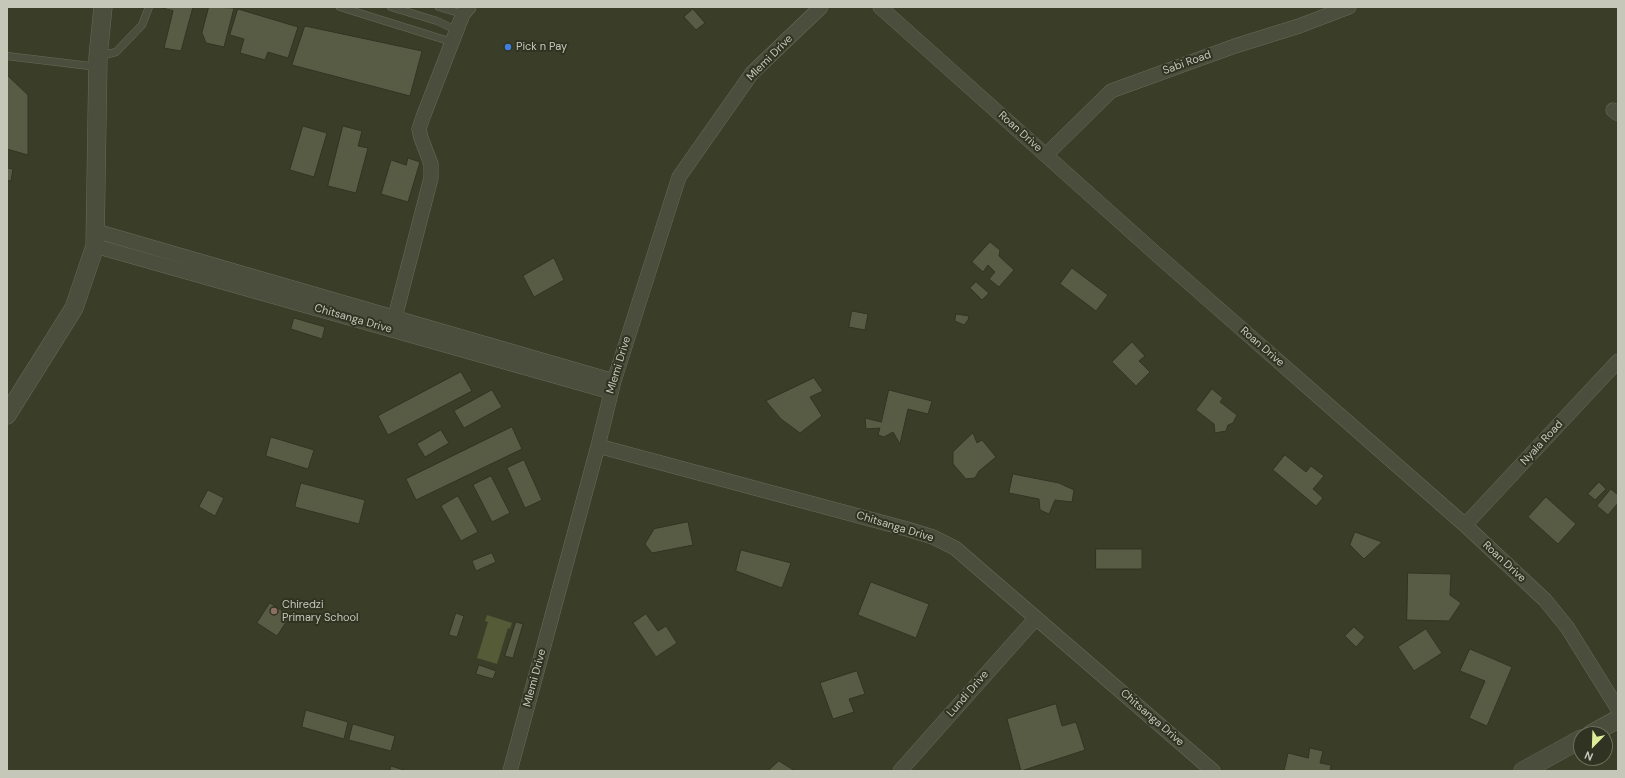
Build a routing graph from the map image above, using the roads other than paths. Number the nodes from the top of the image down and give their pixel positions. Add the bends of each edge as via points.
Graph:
1 (103, 7) edge
2 (149, 7) edge
3 (340, 7) edge
4 (391, 7) edge
5 (439, 7) edge
6 (821, 7) edge
7 (880, 7) edge
8 (1349, 7) edge
9 (466, 10) edge
10 (454, 36) junction
11 (7, 56) edge
12 (98, 62) junction
13 (1046, 155) junction
14 (96, 239) junction
15 (395, 317) junction
16 (1618, 361) edge
17 (612, 386) junction
18 (7, 415) edge
19 (598, 446) junction
20 (1465, 524) junction
21 (1036, 618) junction
22 (1618, 709) edge
23 (1618, 719) edge
24 (1605, 726) edge
25 (1573, 743) edge
26 (510, 771) edge
27 (900, 771) edge
28 (1213, 771) edge
29 (1523, 771) edge

1 - 12 street
2 - 12 lane via 142,25 116,52
3 - 10 lane
4 - 10 lane via 437,21
5 - 9 lane
6 - 17 street, Mlemi Drive via 752,73 679,177
7 - 13 street, Roan Drive
8 - 13 street, Sabi Road via 1111,91
9 - 10 street
10 - 15 street via 419,129 431,164 431,178
11 - 12 lane
12 - 14 street
13 - 20 street, Roan Drive
14 - 15 street
14 - 17 street, Chitsanga Drive
14 - 18 street via 74,308
15 - 17 street
16 - 20 street, Nyala Road
17 - 19 street, Mlemi Drive
19 - 21 street, Chitsanga Drive via 933,537 955,548
19 - 26 street, Mlemi Drive
20 - 22 street, Roan Drive via 1545,600 1567,627
21 - 27 street, Lundi Drive
21 - 28 street, Chitsanga Drive
23 - 24 street
25 - 29 street

